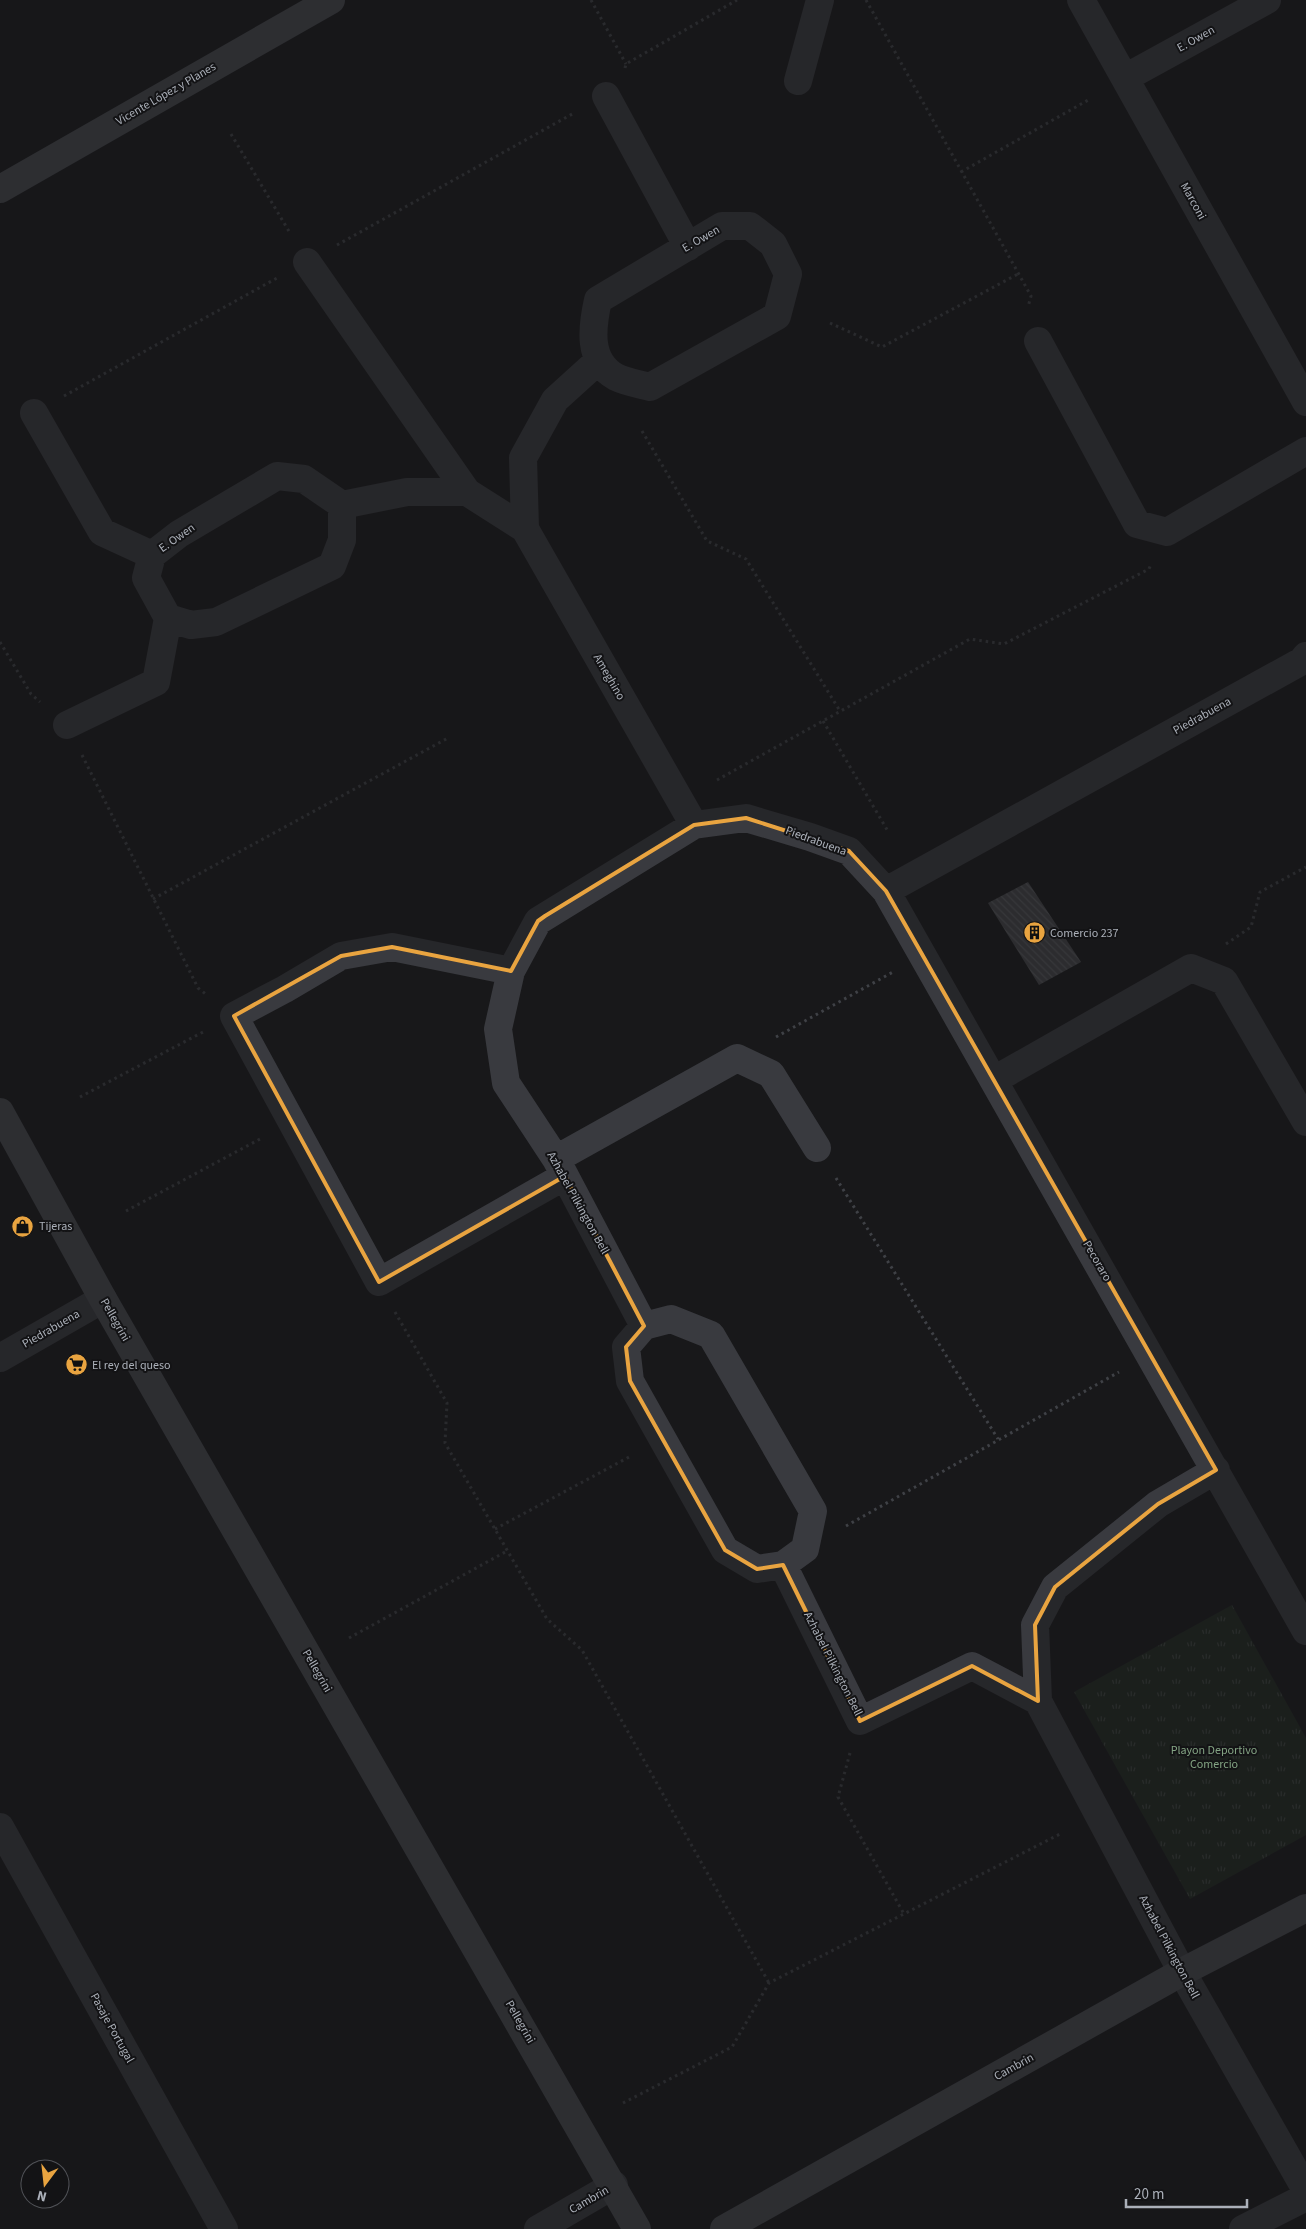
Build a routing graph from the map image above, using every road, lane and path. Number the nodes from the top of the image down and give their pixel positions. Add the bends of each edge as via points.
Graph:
1 (331, 0) edge
2 (591, 0) edge
3 (737, 0) edge
4 (820, 0) edge
5 (866, 0) edge
6 (1080, 0) edge
7 (1267, 0) edge
8 (626, 64) junction
9 (1125, 78) junction
10 (798, 81) dead end
11 (606, 96) junction
12 (1090, 99) dead end
13 (231, 134) dead end
14 (961, 172) junction
15 (0, 188) edge
16 (688, 246) junction
17 (307, 262) junction
18 (1018, 274) junction
19 (830, 323) dead end
20 (1038, 341) joint
21 (598, 361) junction
22 (1306, 402) edge
23 (34, 413) joint
24 (642, 432) dead end
25 (1306, 452) edge
26 (467, 492) junction
27 (342, 505) junction
28 (525, 528) junction
29 (1167, 532) junction
30 (152, 556) junction
31 (168, 618) junction
32 (0, 642) edge
33 (1305, 662) edge
34 (840, 711) junction
35 (823, 721) junction
36 (66, 724) junction
37 (448, 738) dead end
38 (717, 780) dead end
39 (694, 825) junction
40 (889, 833) dead end
41 (1306, 867) edge
42 (886, 891) junction
43 (153, 899) junction
44 (924, 955) junction
45 (1190, 968) junction
46 (511, 971) junction
47 (234, 1016) junction
48 (737, 1058) junction
49 (994, 1080) junction
50 (506, 1083) joint
51 (80, 1097) dead end
52 (0, 1112) edge
53 (292, 1122) junction
54 (1306, 1122) edge
55 (818, 1148) joint
56 (560, 1168) junction
57 (126, 1211) dead end
58 (378, 1282) junction
59 (103, 1299) junction
60 (644, 1326) junction
61 (1150, 1355) junction
62 (0, 1358) edge
63 (998, 1439) junction
64 (663, 1440) junction
65 (1216, 1470) junction
66 (495, 1529) junction
67 (806, 1549) junction
68 (507, 1551) junction
69 (783, 1565) junction
70 (1306, 1631) edge
71 (349, 1638) dead end
72 (1038, 1701) junction
73 (860, 1721) junction
74 (0, 1827) edge
75 (1060, 1834) dead end
76 (1306, 1908) edge
77 (904, 1914) junction
78 (1182, 1972) junction
79 (769, 1983) junction
80 (623, 2103) dead end
81 (614, 2185) junction
82 (1306, 2190) edge
83 (1306, 2197) edge
84 (224, 2229) edge
85 (538, 2229) edge
86 (637, 2229) edge
87 (724, 2229) edge
88 (1243, 2229) edge

1 - 15 street, Vicente López y Planes
2 - 8 path
3 - 8 path
4 - 10 street
5 - 14 path
6 - 9 street, Marconi
7 - 9 street, E. Owen
8 - 11 path via 615,91
9 - 22 street, Marconi
11 - 16 street
11 - 17 path
12 - 14 path
13 - 17 path
14 - 18 path
16 - 21 street, E. Owen via 598,300 592,329
16 - 21 street, E. Owen via 722,226 750,226 773,244 788,274 777,316 650,387 616,376
17 - 23 path
17 - 26 street
18 - 19 path via 882,347
18 - 20 path via 1031,296 1022,330
20 - 29 street via 1137,524
21 - 28 street via 555,400 523,458
23 - 30 street via 102,532
24 - 34 path via 707,541 746,559
25 - 29 street
26 - 27 street via 407,492
26 - 28 street
27 - 30 street, E. Owen via 304,478 277,476 179,534
27 - 31 street via 342,540 332,566 216,622 192,626
28 - 39 street, Ameghino
29 - 34 path via 1149,569 1004,644 970,639
30 - 31 street, E. Owen via 146,578
31 - 36 street via 156,682
32 - 36 path via 31,694
33 - 42 street, Piedrabuena
34 - 35 path
35 - 38 path
35 - 40 path
36 - 43 path
37 - 43 path
39 - 42 street, Piedrabuena via 746,818 810,837 849,851
39 - 46 street, Piedrabuena via 538,921
41 - 45 path via 1260,892 1251,928
42 - 44 street, Pecoraro
43 - 47 path via 198,988
44 - 48 path
44 - 49 street, Pecoraro
45 - 49 street
45 - 54 street via 1224,981
46 - 47 street via 392,947 341,956
46 - 50 street, Piedrabuena via 498,1029
47 - 51 path
47 - 53 street
48 - 55 street via 770,1074
48 - 56 street
49 - 61 street, Pecoraro
50 - 56 street, Azhabel Pilkington Bell
52 - 59 street, Pellegrini
53 - 57 path
53 - 58 street
55 - 63 path
56 - 58 street
56 - 60 street, Azhabel Pilkington Bell
58 - 66 path via 447,1402 445,1443
59 - 62 street, Piedrabuena
59 - 81 street, Pellegrini
60 - 64 street via 626,1347 630,1381
60 - 67 street via 671,1319 711,1334 812,1511
61 - 63 path
61 - 65 street, Pecoraro
63 - 67 path
64 - 66 path
64 - 69 street via 725,1550 757,1569
65 - 70 street, Pecoraro
65 - 72 street, Azhabel Pilkington Bell via 1158,1504 1055,1586 1035,1625
66 - 68 path
67 - 69 street
68 - 71 path
68 - 79 path via 547,1618 582,1650
69 - 73 street, Azhabel Pilkington Bell
72 - 73 street, Azhabel Pilkington Bell via 972,1666
72 - 78 street, Azhabel Pilkington Bell
73 - 77 path via 838,1797
74 - 84 street, Pasaje Portugal
75 - 77 path
76 - 78 street, Cambrin
77 - 79 path
78 - 82 street, Azhabel Pilkington Bell
78 - 87 street, Cambrin
79 - 80 path via 732,2047
81 - 85 street, Cambrin
81 - 86 street, Pellegrini
83 - 88 street

